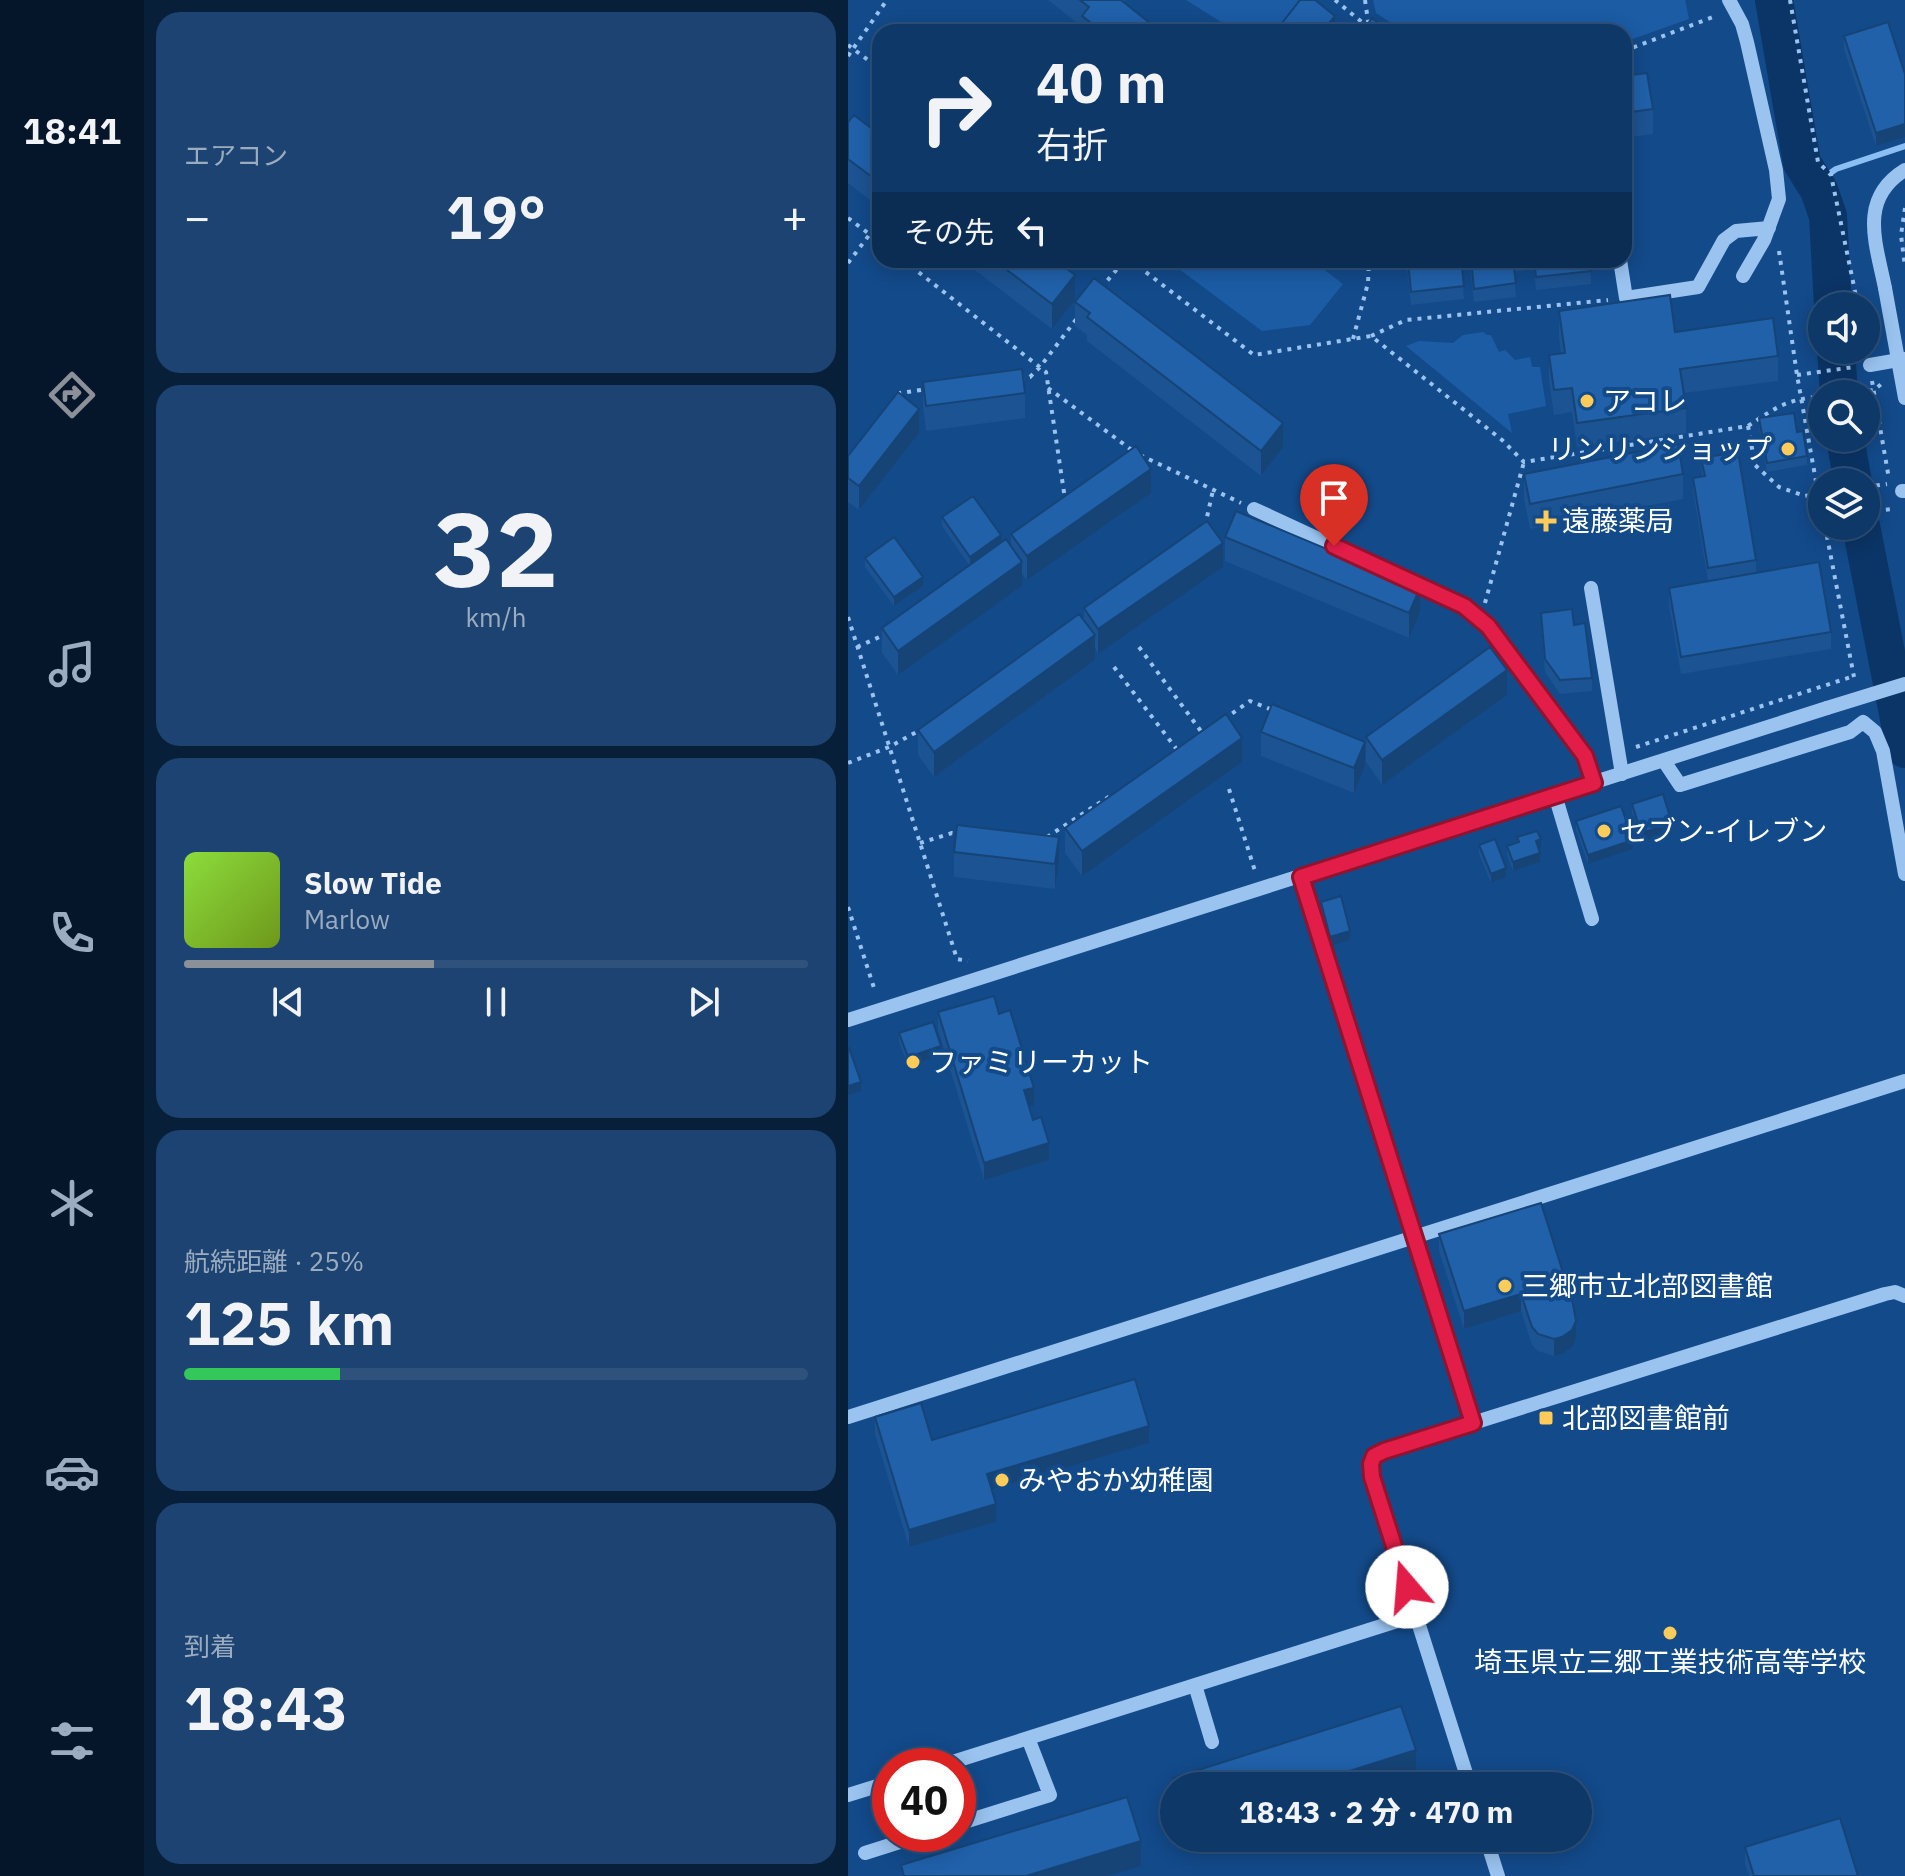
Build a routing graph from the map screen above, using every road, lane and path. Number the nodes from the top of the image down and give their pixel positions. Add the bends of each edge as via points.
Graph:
1 (887, 0) edge
2 (1335, 0) edge
3 (1365, 0) edge
4 (1730, 0) edge
5 (1790, 0) edge
6 (1713, 17) dead end
7 (1361, 24) edge
8 (1367, 24) edge
9 (850, 47) edge
10 (1632, 48) edge
11 (848, 56) edge
12 (872, 63) edge
13 (1905, 170) edge
14 (1905, 208) edge
15 (848, 218) edge
16 (1772, 222) junction
17 (870, 234) joint
18 (848, 263) edge
19 (1905, 267) edge
20 (913, 268) edge
21 (1120, 268) edge
22 (1138, 268) edge
23 (1369, 268) edge
24 (1621, 268) edge
25 (1743, 276) dead end
26 (1855, 292) edge
27 (1626, 298) junction
28 (1093, 299) edge
29 (1084, 310) edge
30 (1371, 336) junction
31 (1353, 339) junction
32 (1905, 359) edge
33 (1870, 365) junction
34 (1040, 367) junction
35 (1797, 375) junction
36 (1015, 379) edge
37 (1872, 380) edge
38 (1048, 388) junction
39 (929, 389) edge
40 (1808, 398) edge
41 (1905, 398) edge
42 (1801, 399) junction
43 (892, 403) edge
44 (1880, 414) edge
45 (1748, 426) junction
46 (1524, 462) junction
47 (1815, 468) edge
48 (1899, 489) edge
49 (1213, 490) junction
50 (1077, 492) edge
51 (1808, 495) edge
52 (1254, 509) joint
53 (1893, 509) dead end
54 (1880, 510) edge
55 (1205, 526) edge
56 (1828, 540) edge
57 (1591, 588) dead end
58 (1483, 609) dead end
59 (848, 617) edge
60 (893, 629) edge
61 (857, 647) junction
62 (1139, 647) dead end
63 (1114, 667) dead end
64 (1905, 684) edge
65 (1278, 713) edge
66 (1215, 725) edge
67 (924, 727) edge
68 (1203, 734) edge
69 (889, 747) junction
70 (1618, 753) junction
71 (1169, 758) edge
72 (1664, 761) junction
73 (848, 763) edge
74 (1622, 774) junction
75 (1594, 783) junction
76 (1229, 789) dead end
77 (1120, 790) edge
78 (1555, 795) junction
79 (967, 834) edge
80 (1041, 841) edge
81 (920, 843) junction
82 (1255, 871) dead end
83 (1905, 874) edge
84 (1301, 877) junction
85 (848, 907) edge
86 (1592, 919) dead end
87 (982, 957) dead end
88 (874, 988) dead end
89 (848, 1020) edge
90 (1905, 1081) edge
91 (1414, 1236) junction
92 (1905, 1296) edge
93 (848, 1417) edge
94 (1473, 1423) junction
95 (1416, 1615) junction
96 (1195, 1685) junction
97 (1028, 1738) junction
98 (1212, 1742) dead end
99 (976, 1755) edge
100 (1466, 1772) edge
101 (872, 1788) edge
102 (848, 1795) edge
103 (976, 1818) edge
104 (872, 1851) edge
105 (1490, 1852) edge
106 (865, 1853) dead end
107 (1498, 1876) edge

1 - 9 path
2 - 7 path
3 - 8 path
4 - 16 street via 1747,42 1776,170 1779,199
5 - 26 path via 1818,162 1831,175
6 - 10 path
9 - 11 path
9 - 12 path
13 - 41 street, bridge via 1890,179 1873,215
14 - 19 path
15 - 17 path
16 - 25 street
16 - 27 street via 1736,231 1724,240 1698,287
16 - 35 path
17 - 18 path
20 - 34 path
21 - 28 path
22 - 31 path via 1254,355
23 - 31 path
24 - 27 street
27 - 30 path via 1406,320
29 - 34 path
30 - 31 path
30 - 46 path
32 - 33 street
33 - 35 path
33 - 37 path
34 - 36 path via 1030,377
34 - 38 path
35 - 42 path
38 - 49 path via 1134,453
38 - 50 path via 1065,499
39 - 43 path via 900,393
40 - 42 path
42 - 45 path via 1779,405
42 - 47 path
44 - 48 path
45 - 46 path
45 - 51 path via 1755,465 1779,487
46 - 58 path
49 - 52 path
49 - 55 path
52 - 75 street via 1478,617 1585,756
53 - 54 path
56 - 70 path via 1854,676
57 - 70 street
59 - 61 path
60 - 61 path
61 - 69 path
62 - 68 path
63 - 71 path via 1178,752
64 - 72 street, bridge
65 - 66 path via 1250,701
67 - 69 path
69 - 73 path
69 - 81 path
70 - 74 street
72 - 74 street
72 - 83 street via 1680,785 1850,732 1863,722 1875,732 1883,751
74 - 75 street
75 - 78 street
76 - 82 path
77 - 80 path
78 - 84 street
78 - 86 street
79 - 81 path
81 - 87 path via 957,959
84 - 89 street
84 - 91 street
85 - 88 path
90 - 91 street
91 - 93 street
91 - 94 street
92 - 94 street via 1885,1294
94 - 95 street via 1384,1451 1371,1464
95 - 96 street
95 - 100 street
96 - 97 street
96 - 98 street
97 - 99 street
97 - 103 street via 1050,1795
101 - 102 street
104 - 106 street
105 - 107 street

